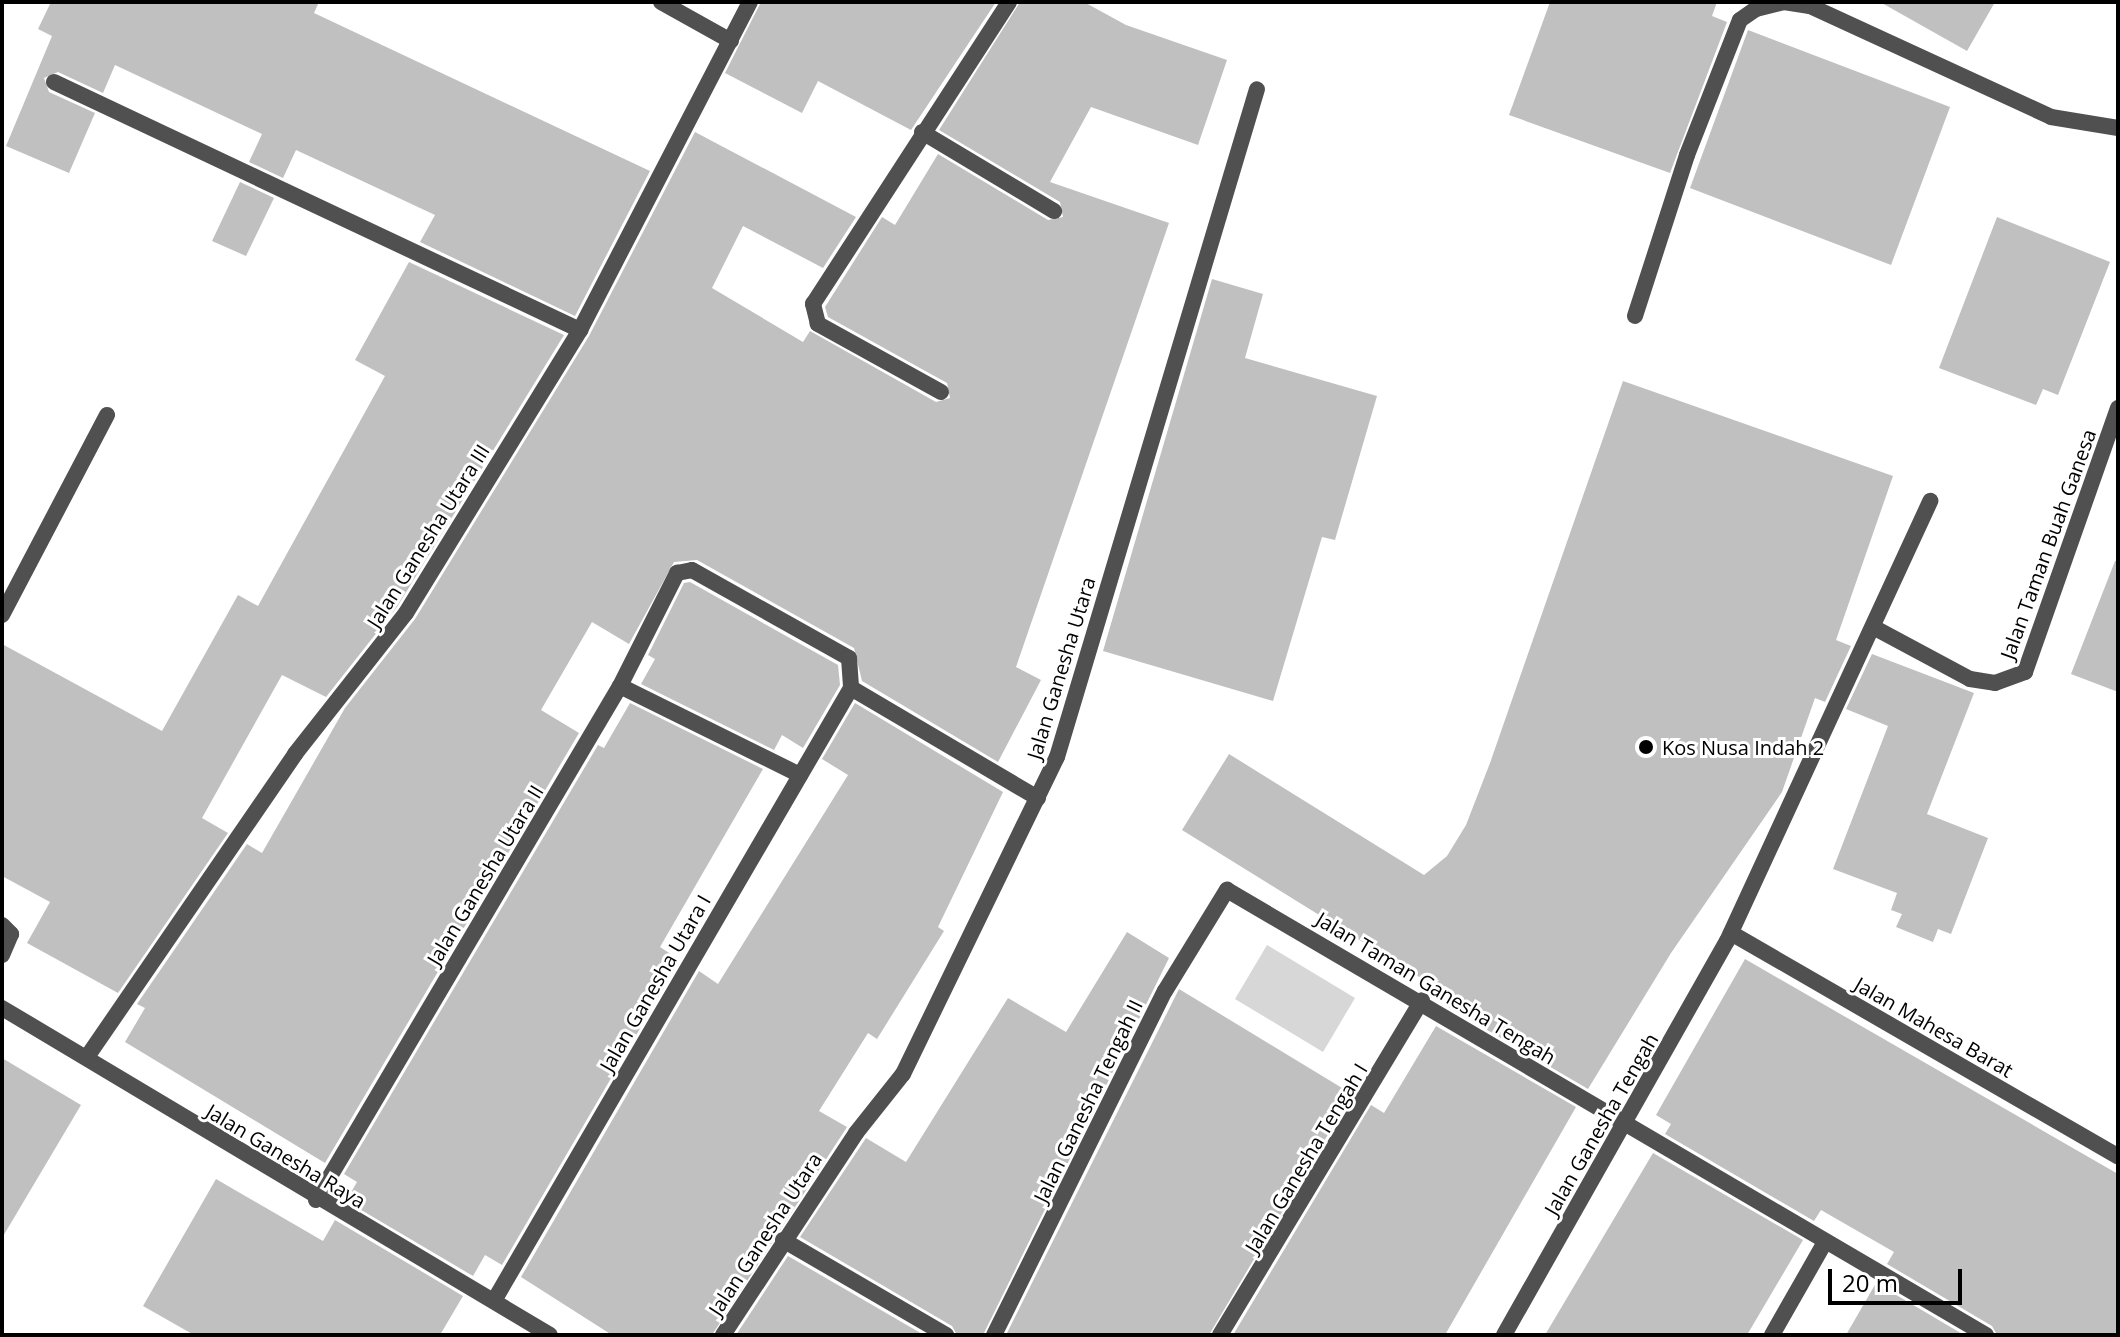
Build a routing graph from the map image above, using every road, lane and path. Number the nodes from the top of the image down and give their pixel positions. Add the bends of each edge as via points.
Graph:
1 (661, 2) edge
2 (750, 2) edge
3 (1009, 2) edge
4 (731, 41) junction
5 (54, 82) dead end
6 (1257, 89) dead end
7 (2118, 128) edge
8 (922, 132) junction
9 (1054, 211) dead end
10 (1635, 316) dead end
11 (580, 330) junction
12 (941, 392) dead end
13 (2118, 408) edge
14 (107, 415) dead end
15 (1930, 501) dead end
16 (2, 615) edge
17 (1873, 627) junction
18 (620, 686) junction
19 (851, 688) junction
20 (800, 775) junction
21 (1038, 798) junction
22 (1227, 890) joint
23 (2, 925) edge
24 (1731, 933) junction
25 (2, 955) edge
26 (1422, 1000) junction
27 (2, 1008) edge
28 (87, 1057) junction
29 (1624, 1124) junction
30 (2118, 1156) edge
31 (316, 1200) junction
32 (783, 1240) junction
33 (1825, 1242) junction
34 (495, 1299) junction
35 (550, 1335) edge
36 (723, 1335) edge
37 (946, 1335) edge
38 (994, 1335) edge
39 (1220, 1335) edge
40 (1504, 1335) edge
41 (1772, 1335) edge
42 (1986, 1335) edge

1 - 4 street
2 - 4 street, Jalan Ganesha Utara III
3 - 8 street
4 - 11 street, Jalan Ganesha Utara III
5 - 11 street
6 - 21 street, Jalan Ganesha Utara via 1057,757
7 - 10 street via 2051,117 1810,6 1784,2 1756,9 1740,20 1734,34 1687,155
8 - 9 street
8 - 12 street via 813,304 818,324
11 - 28 street, Jalan Ganesha Utara III via 406,613 322,716
13 - 17 street, Jalan Taman Buah Ganesa via 2025,672 1995,683 1970,679
14 - 16 street
15 - 17 street, Jalan Ganesha Tengah
17 - 24 street, Jalan Ganesha Tengah
18 - 19 street, Jalan Ganesha Utara II via 683,570 849,658
18 - 20 street
18 - 31 street, Jalan Ganesha Utara II
19 - 20 street, Jalan Ganesha Utara I
19 - 21 street
20 - 34 street, Jalan Ganesha Utara I
21 - 32 street, Jalan Ganesha Utara via 903,1074
22 - 26 street, Jalan Taman Ganesha Tengah
22 - 38 street, Jalan Ganesha Tengah II via 1165,991
23 - 25 street via 11,934
24 - 29 street, Jalan Ganesha Tengah
24 - 30 street, Jalan Mahesa Barat
26 - 29 street, Jalan Taman Ganesha Tengah
26 - 39 street, Jalan Ganesha Tengah I
27 - 28 street, Jalan Ganesha Raya
28 - 31 street, Jalan Ganesha Raya
29 - 33 street, Jalan Taman Ganesha Tengah
29 - 40 street, Jalan Ganesha Tengah
31 - 34 street, Jalan Ganesha Raya
32 - 36 street, Jalan Ganesha Utara
32 - 37 street
33 - 41 street
33 - 42 street, Jalan Taman Ganesha Tengah
34 - 35 street, Jalan Ganesha Raya

